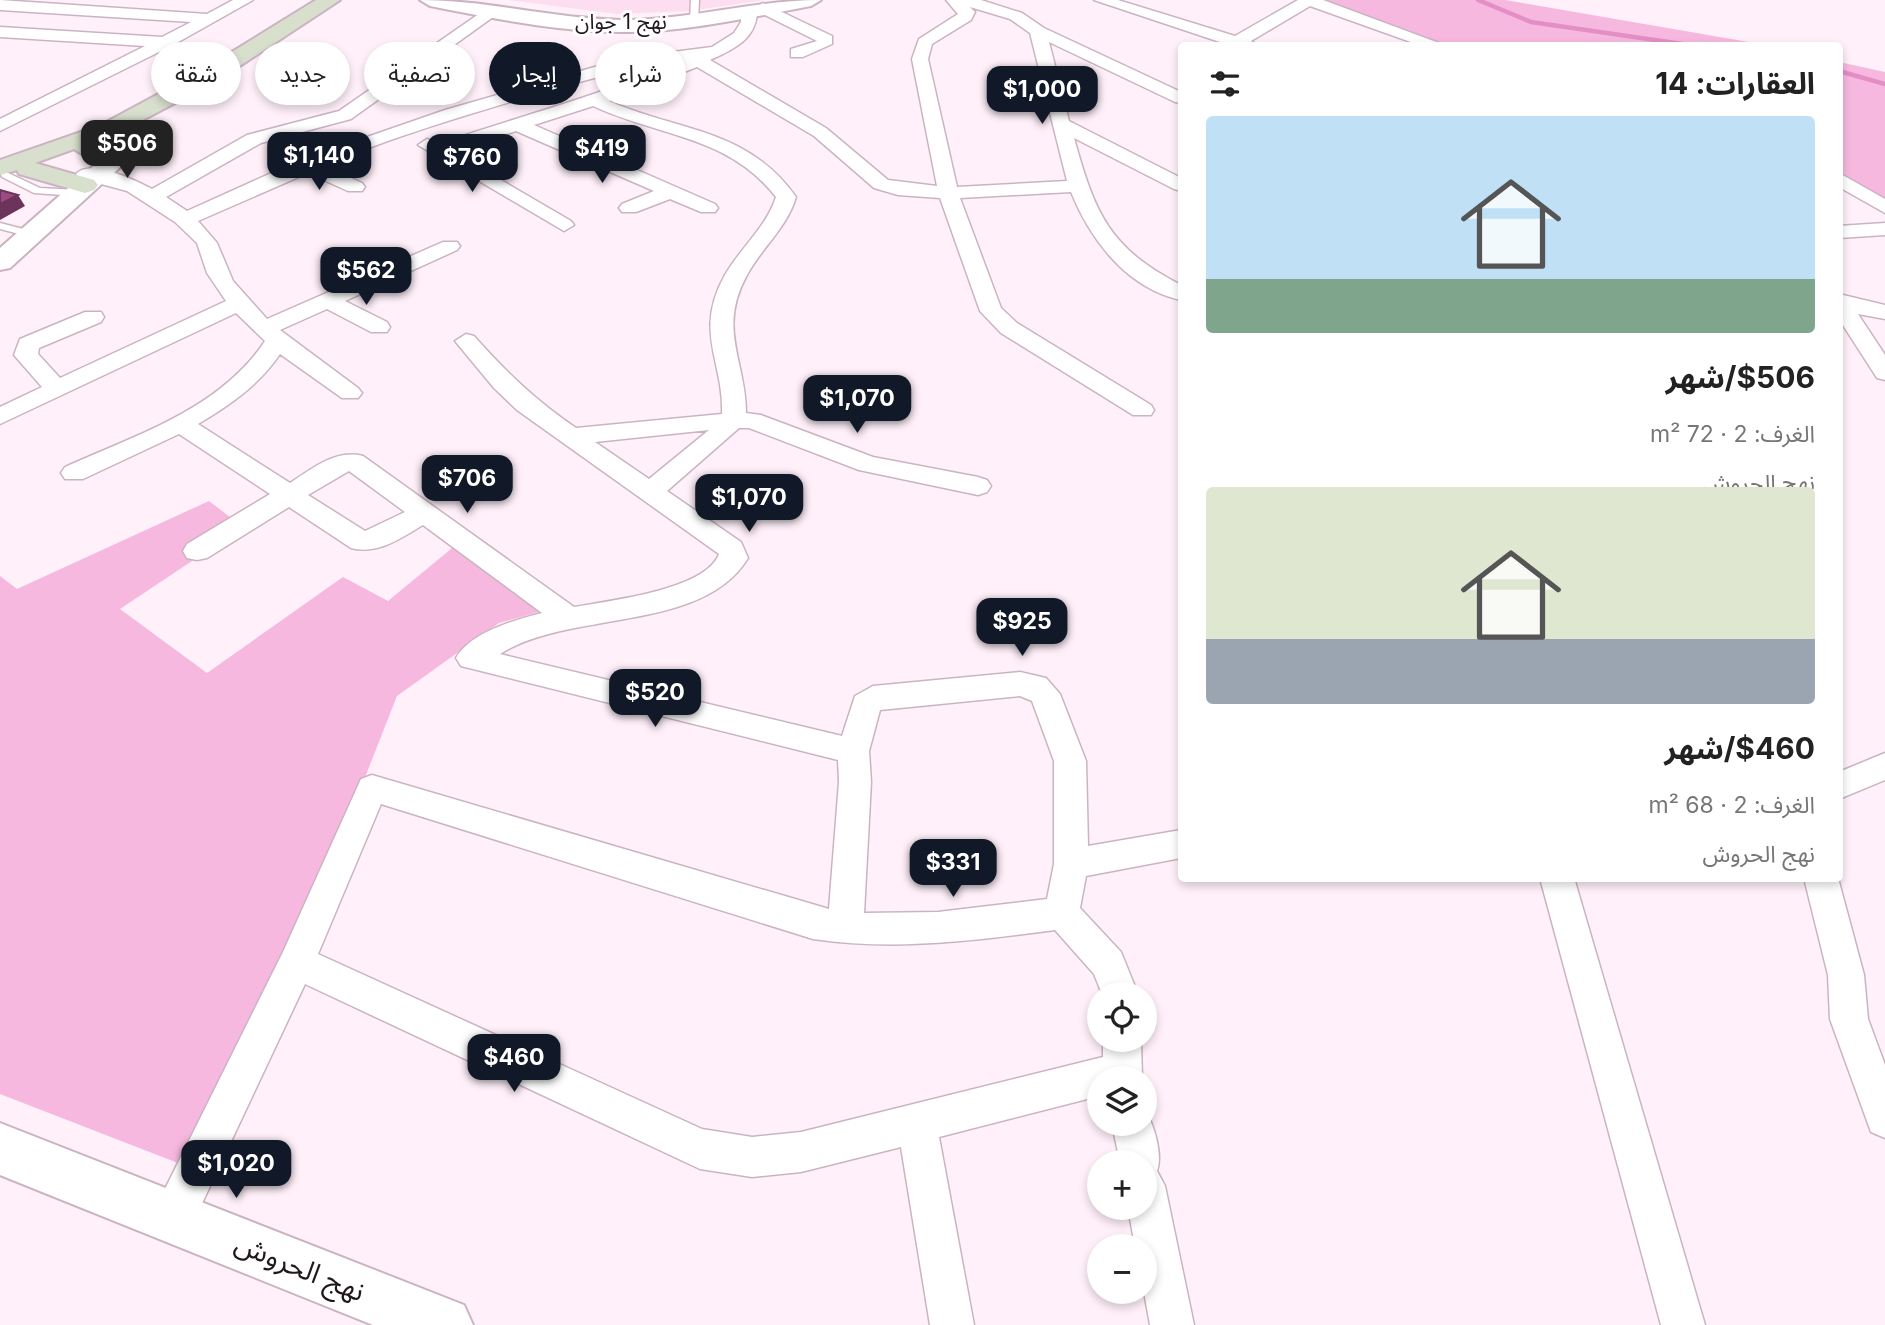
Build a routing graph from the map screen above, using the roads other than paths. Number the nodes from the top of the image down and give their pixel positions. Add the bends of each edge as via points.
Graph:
1 (245, 0) edge
2 (330, 0) edge
3 (351, 0) edge
4 (430, 0) edge
5 (811, 0) edge
6 (954, 0) edge
7 (965, 0) edge
8 (1102, 0) edge
9 (1308, 0) edge
10 (0, 5) edge
11 (695, 10) edge
12 (756, 10) junction
13 (492, 12) junction
14 (210, 19) junction
15 (1038, 31) junction
16 (0, 32) edge
17 (168, 42) joint
18 (1241, 42) edge
19 (1245, 42) edge
20 (1427, 42) edge
21 (151, 50) edge
22 (797, 53) dead end
23 (705, 56) junction
24 (686, 64) edge
25 (1178, 97) edge
26 (595, 102) edge
27 (602, 105) edge
28 (514, 123) junction
29 (1062, 124) junction
30 (0, 125) edge
31 (398, 131) junction
32 (137, 140) junction
33 (438, 151) junction
34 (92, 163) junction
35 (305, 165) junction
36 (14, 176) edge
37 (1178, 182) edge
38 (1843, 183) edge
39 (1077, 186) junction
40 (355, 187) dead end
41 (948, 192) junction
42 (667, 193) junction
43 (154, 196) junction
44 (26, 197) dead end
45 (1885, 207) edge
46 (629, 208) dead end
47 (708, 208) dead end
48 (186, 219) junction
49 (564, 225) dead end
50 (0, 226) edge
51 (1885, 229) edge
52 (1843, 232) edge
53 (31, 234) junction
54 (450, 246) dead end
55 (0, 262) edge
56 (1178, 292) edge
57 (328, 301) junction
58 (240, 303) junction
59 (1843, 304) edge
60 (1843, 308) edge
61 (1885, 312) edge
62 (93, 317) dead end
63 (379, 327) dead end
64 (270, 335) junction
65 (466, 341) dead end
66 (1885, 373) edge
67 (57, 389) junction
68 (350, 393) dead end
69 (1142, 410) dead end
70 (0, 416) edge
71 (734, 419) junction
72 (180, 424) junction
73 (570, 437) junction
74 (74, 473) dead end
75 (978, 486) dead end
76 (650, 491) junction
77 (289, 497) junction
78 (424, 513) junction
79 (197, 551) dead end
80 (567, 617) junction
81 (853, 751) junction
82 (1885, 766) edge
83 (1843, 784) edge
84 (1178, 845) edge
85 (1071, 864) junction
86 (1558, 882) edge
87 (1822, 882) edge
88 (1062, 913) junction
89 (845, 929) junction
90 (297, 962) junction
91 (1115, 982) edge
92 (1122, 1063) edge
93 (1885, 1118) edge
94 (917, 1125) junction
95 (0, 1149) edge
96 (174, 1216) junction
97 (1151, 1220) edge
98 (444, 1325) edge
99 (952, 1325) edge
100 (1172, 1325) edge
101 (1683, 1325) edge

1 - 14 street
2 - 34 main road via 209,76
3 - 32 main road
4 - 13 street, نهج 1 جوان
5 - 12 street, نهج 1 جوان
6 - 41 street via 967,12 965,17 925,42 920,60
7 - 15 street via 1016,16
8 - 18 street
9 - 19 street
9 - 20 street
10 - 14 street
11 - 12 street, نهج 1 جوان
11 - 13 street, نهج 1 جوان via 657,25 594,25
12 - 22 street via 826,39 824,44
12 - 23 street via 744,32
13 - 43 street via 345,115 254,139
14 - 17 street
15 - 25 street
15 - 29 street
16 - 17 street
21 - 30 street
23 - 24 street
23 - 31 street via 626,63
23 - 41 street via 820,132 881,184
26 - 28 street
27 - 71 street via 618,114 730,145 773,175 786,197 776,222 744,260 722,319 721,344 735,393
28 - 33 street
28 - 42 street
29 - 37 street
29 - 39 street
31 - 33 street
31 - 35 street
32 - 34 street
32 - 34 main road via 133,128
33 - 49 street
34 - 36 main road
34 - 36 main road
34 - 43 street
34 - 53 street
35 - 40 street
35 - 48 street
36 - 44 lane
38 - 45 street
39 - 41 street
39 - 56 street via 1118,255
41 - 69 street via 991,310 1009,328
42 - 46 street
42 - 47 street
43 - 48 street
48 - 58 street via 206,240 214,265
50 - 53 lane
51 - 52 street
53 - 55 street
54 - 57 street
57 - 63 street
57 - 64 street
58 - 64 street
58 - 67 street
59 - 61 street
60 - 66 street
62 - 67 street via 28,344 25,350
64 - 68 street
64 - 72 street via 249,378
65 - 73 street via 502,383
67 - 70 street
71 - 73 street
71 - 75 street via 769,425 868,464
71 - 76 street
72 - 74 street
72 - 77 street
73 - 76 street
76 - 80 street via 730,549 734,558 727,569 672,598
77 - 78 street via 368,542
77 - 78 street via 341,463 354,462
77 - 79 street
78 - 80 street
80 - 81 street via 513,633 471,658
81 - 85 street via 866,704 873,698 1035,686 1052,705 1070,761
81 - 89 street
82 - 83 street
84 - 85 street
85 - 88 street
86 - 101 street
87 - 93 street via 1846,975 1849,1019
88 - 89 street via 938,930
88 - 91 street via 1108,964
89 - 90 street via 372,788
90 - 94 street via 700,1149 752,1157 801,1152
90 - 96 street
92 - 94 street
94 - 99 street
95 - 96 street, نهج الحروش
96 - 98 street, نهج الحروش
97 - 100 street

